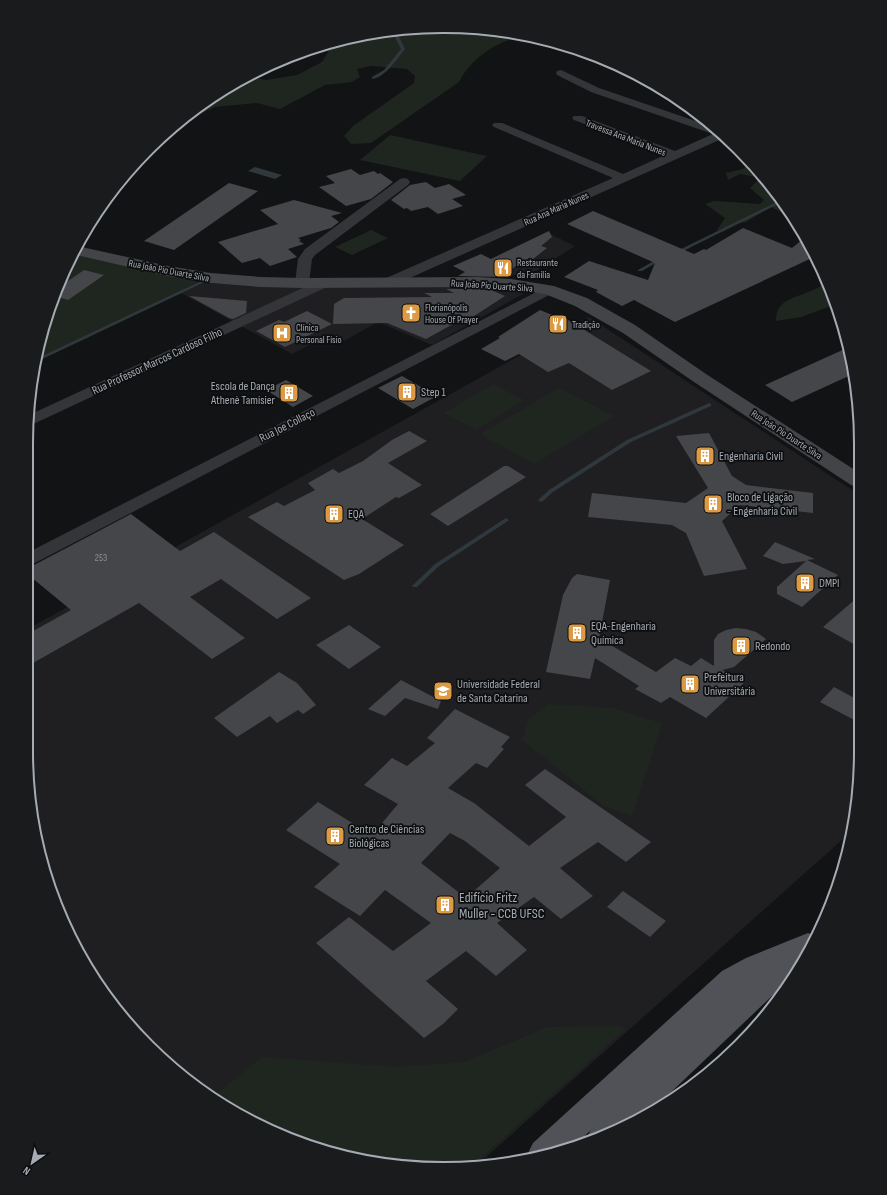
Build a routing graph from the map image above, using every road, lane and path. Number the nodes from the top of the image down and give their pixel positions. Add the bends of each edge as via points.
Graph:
1 (561, 73) dead end
2 (578, 118) dead end
3 (498, 125) dead end
4 (705, 128) edge
5 (716, 137) edge
6 (674, 155) junction
7 (623, 178) junction
8 (404, 182) dead end
9 (81, 252) edge
10 (389, 282) junction
11 (295, 283) junction
12 (324, 283) junction
13 (548, 290) junction
14 (288, 300) junction
15 (34, 419) edge
16 (854, 478) edge
17 (33, 556) edge
18 (805, 945) edge
19 (802, 951) edge
20 (615, 1124) edge
21 (551, 1148) edge

1 - 4 street via 595,90
2 - 6 street, Travessa Ana Maria Nunes
3 - 7 street
5 - 6 street, Rua Ana Maria Nunes
6 - 7 street, Rua Ana Maria Nunes
7 - 10 street, Rua Ana Maria Nunes
8 - 11 street via 310,252
9 - 11 main road, Rua João Pio Duarte Silva via 189,276
10 - 12 main road, Rua João Pio Duarte Silva
10 - 13 main road, Rua João Pio Duarte Silva via 480,282
11 - 12 main road, Rua João Pio Duarte Silva
11 - 14 street
12 - 14 street, Rua Professor Marcos Cardoso Filho
13 - 16 main road, Rua João Pio Duarte Silva via 581,302 629,329
13 - 17 street, Rua Joe Collaço
14 - 15 street, Rua Professor Marcos Cardoso Filho
18 - 21 main road via 756,966 732,980
19 - 20 main road

